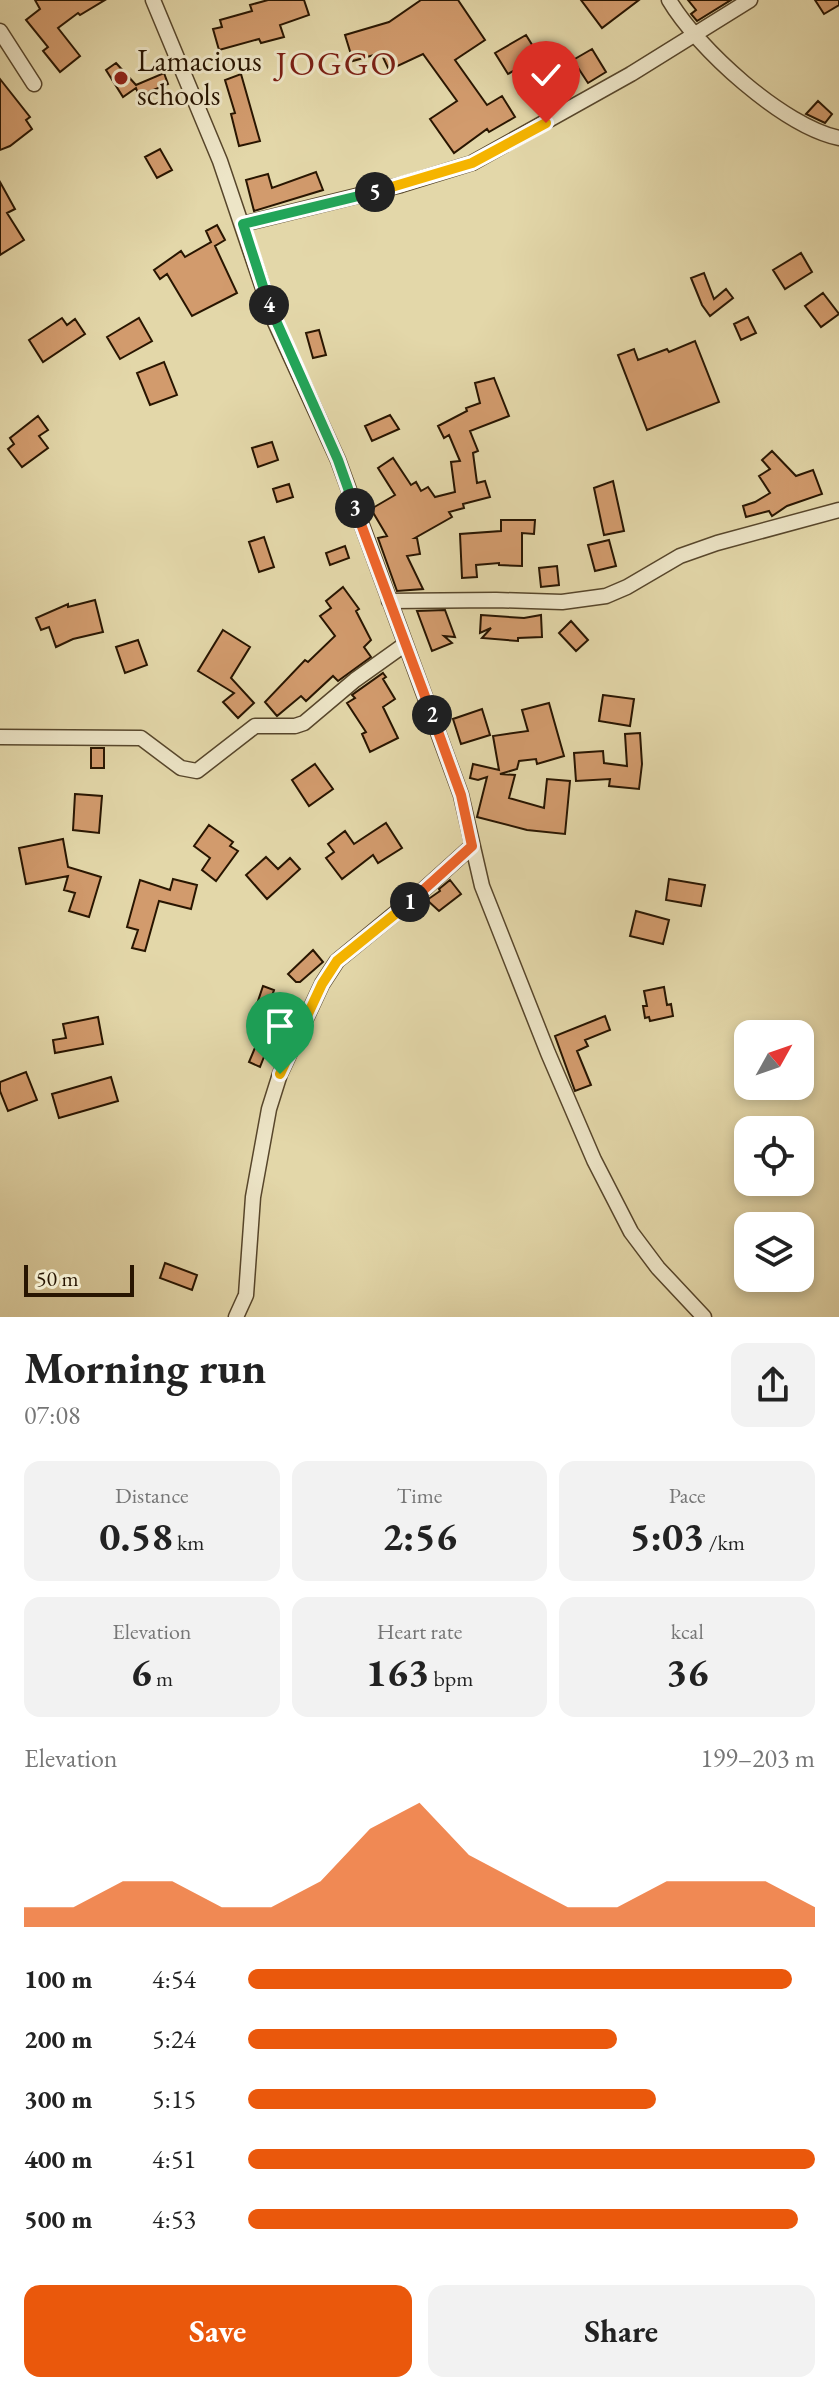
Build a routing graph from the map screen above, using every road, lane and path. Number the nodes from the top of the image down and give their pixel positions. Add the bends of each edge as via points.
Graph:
1 (153, 0) edge
2 (669, 0) edge
3 (750, 0) edge
4 (0, 31) edge
5 (694, 36) junction
6 (34, 84) dead end
7 (839, 138) edge
8 (243, 224) junction
9 (839, 510) edge
10 (389, 601) junction
11 (404, 645) junction
12 (0, 737) edge
13 (472, 846) junction
14 (236, 1317) edge
15 (704, 1317) edge

1 - 8 street
2 - 5 street
3 - 5 street
4 - 6 street
5 - 7 street via 778,108 819,134
5 - 8 street via 472,163
8 - 10 street via 273,318 338,460
9 - 10 street via 680,556 606,596 562,602
10 - 11 street
11 - 12 street via 304,723 255,726 197,771 181,768 141,738
11 - 13 street via 461,795
13 - 14 street via 337,961 322,984 269,1109 253,1197 246,1295
13 - 15 street via 482,886 594,1160 631,1232

